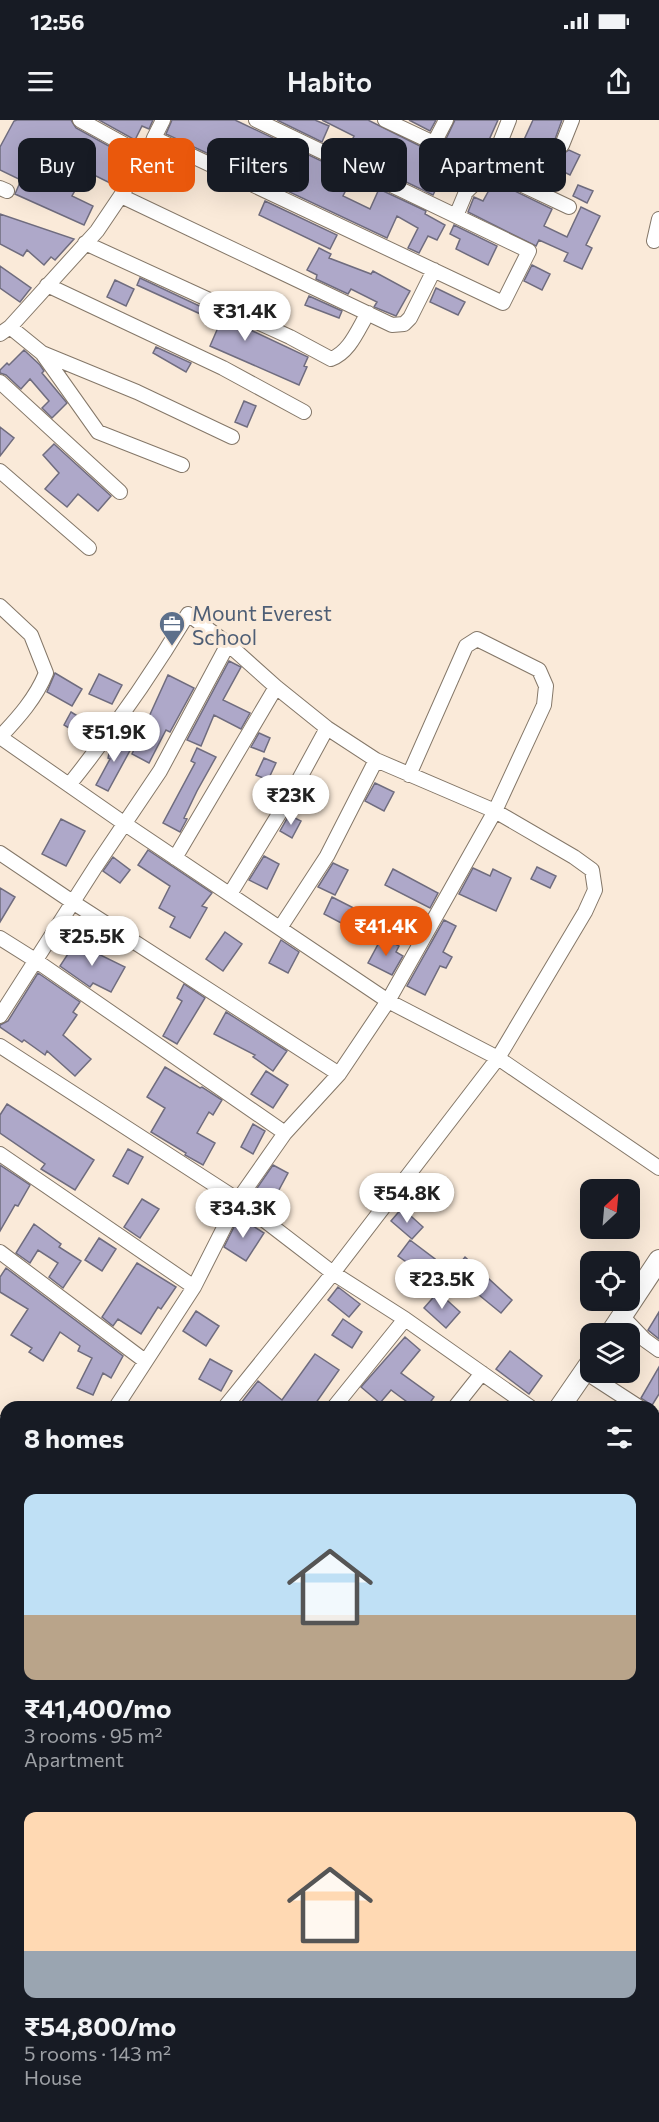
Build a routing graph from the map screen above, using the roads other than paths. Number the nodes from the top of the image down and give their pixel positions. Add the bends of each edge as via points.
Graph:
1 (80, 120) edge
2 (163, 120) edge
3 (256, 120) edge
4 (385, 120) edge
5 (446, 120) edge
6 (509, 120) edge
7 (572, 120) edge
8 (113, 138) edge
9 (154, 138) edge
10 (423, 138) edge
11 (437, 138) edge
12 (502, 138) edge
13 (565, 138) edge
14 (195, 157) edge
15 (124, 192) edge
16 (466, 192) edge
17 (539, 192) edge
18 (121, 196) junction
19 (569, 207) dead end
20 (456, 216) junction
21 (659, 219) edge
22 (654, 241) dead end
23 (85, 243) junction
24 (434, 270) junction
25 (47, 285) junction
26 (368, 314) junction
27 (5, 330) edge
28 (42, 353) junction
29 (0, 382) edge
30 (304, 412) dead end
31 (232, 437) dead end
32 (182, 465) dead end
33 (0, 471) edge
34 (120, 492) dead end
35 (89, 548) dead end
36 (0, 606) edge
37 (228, 644) junction
38 (276, 687) junction
39 (327, 728) junction
40 (376, 760) junction
41 (409, 775) junction
42 (69, 784) junction
43 (495, 811) junction
44 (125, 824) junction
45 (0, 853) edge
46 (175, 858) junction
47 (230, 894) junction
48 (74, 903) junction
49 (280, 928) junction
50 (0, 938) edge
51 (35, 960) junction
52 (388, 1001) junction
53 (0, 1016) edge
54 (0, 1046) edge
55 (498, 1058) junction
56 (339, 1074) junction
57 (285, 1133) junction
58 (0, 1154) edge
59 (659, 1168) edge
60 (238, 1200) junction
61 (0, 1252) edge
62 (659, 1260) edge
63 (333, 1273) junction
64 (194, 1287) junction
65 (622, 1316) junction
66 (405, 1319) junction
67 (617, 1323) edge
68 (659, 1350) edge
69 (146, 1362) junction
70 (482, 1373) junction
71 (580, 1378) edge
72 (608, 1383) edge
73 (120, 1401) edge
74 (230, 1401) edge
75 (339, 1401) edge
76 (461, 1401) edge
77 (522, 1401) edge
78 (564, 1401) edge
79 (631, 1401) edge

1 - 8 street
2 - 9 street
3 - 20 street
4 - 10 street
5 - 11 street
6 - 12 street
7 - 13 street
14 - 24 street
15 - 18 street
16 - 20 street
17 - 19 street
18 - 23 street
18 - 26 street
20 - 24 street via 529,251 503,303
21 - 22 street
23 - 25 street
23 - 26 street via 331,359 346,350
24 - 26 street via 404,324 392,325
25 - 27 street
25 - 30 street via 223,368
27 - 28 street
28 - 31 street
28 - 32 street via 98,432
29 - 34 street
33 - 35 street
36 - 42 street via 31,635 46,673 23,712 0,737
37 - 38 street
37 - 42 street via 188,614 117,725
37 - 44 street via 160,771
38 - 39 street
38 - 46 street
39 - 40 street
39 - 47 street
40 - 41 street
40 - 49 street via 327,856
41 - 43 street
41 - 43 street via 466,646 477,639 539,670 546,686 544,705
42 - 44 street
43 - 52 street
43 - 55 street via 592,870 595,890
44 - 46 street
44 - 48 street
45 - 48 street
46 - 47 street
47 - 49 street
48 - 51 street
48 - 56 street
49 - 52 street
50 - 51 street
51 - 53 street
51 - 57 street
52 - 55 street
52 - 56 street
54 - 60 street
55 - 59 street
55 - 63 street
56 - 57 street
57 - 60 street
58 - 64 street
60 - 63 street
60 - 64 street
61 - 69 street
62 - 65 street
63 - 66 street
63 - 74 street
64 - 69 street
65 - 67 street
65 - 68 street
66 - 70 street
66 - 75 street
69 - 73 street
70 - 76 street
70 - 77 street
71 - 78 street
72 - 79 street

